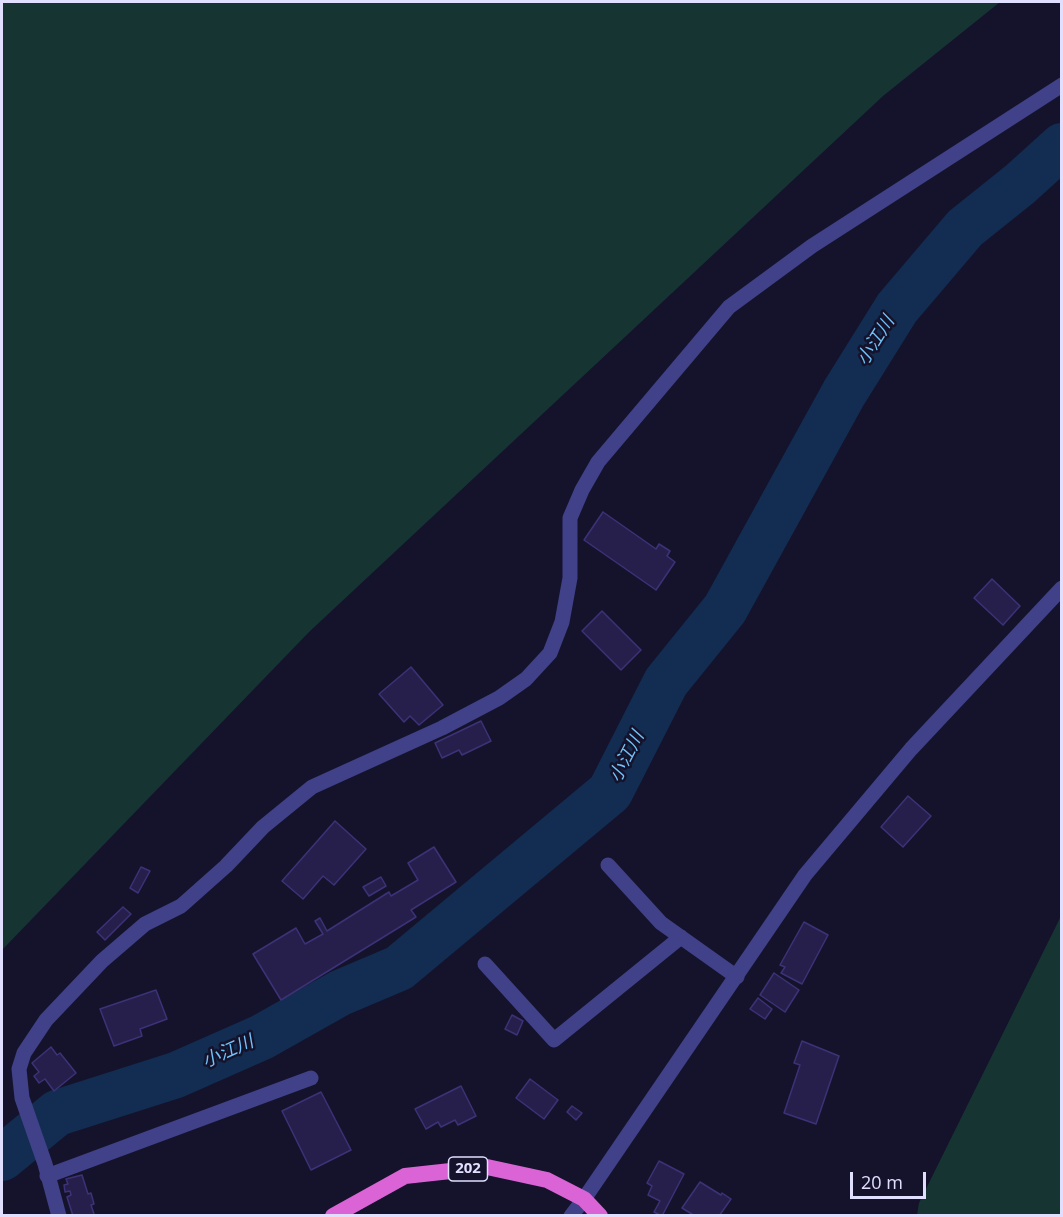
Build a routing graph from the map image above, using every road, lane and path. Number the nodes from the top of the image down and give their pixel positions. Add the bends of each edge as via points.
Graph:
1 (1062, 85) edge
2 (1062, 588) edge
3 (608, 865) dead end
4 (681, 937) junction
5 (485, 964) dead end
6 (737, 977) junction
7 (311, 1078) dead end
8 (46, 1170) junction
9 (584, 1199) junction
10 (59, 1215) edge
11 (333, 1215) edge
12 (571, 1215) edge
13 (600, 1215) edge

1 - 8 street via 812,246 729,307 598,462 582,490 570,518 570,578 562,622 550,653 526,679 442,728 312,787 263,826 181,906 145,924 102,961 46,1020 24,1053 19,1069 22,1098
2 - 6 street via 911,749 820,857
3 - 4 street via 661,923
4 - 5 street via 554,1040
4 - 6 street
6 - 9 street
7 - 8 street
8 - 10 street
9 - 11 highway, 202 via 547,1180 487,1167 405,1176
9 - 12 street
9 - 13 highway, 202

